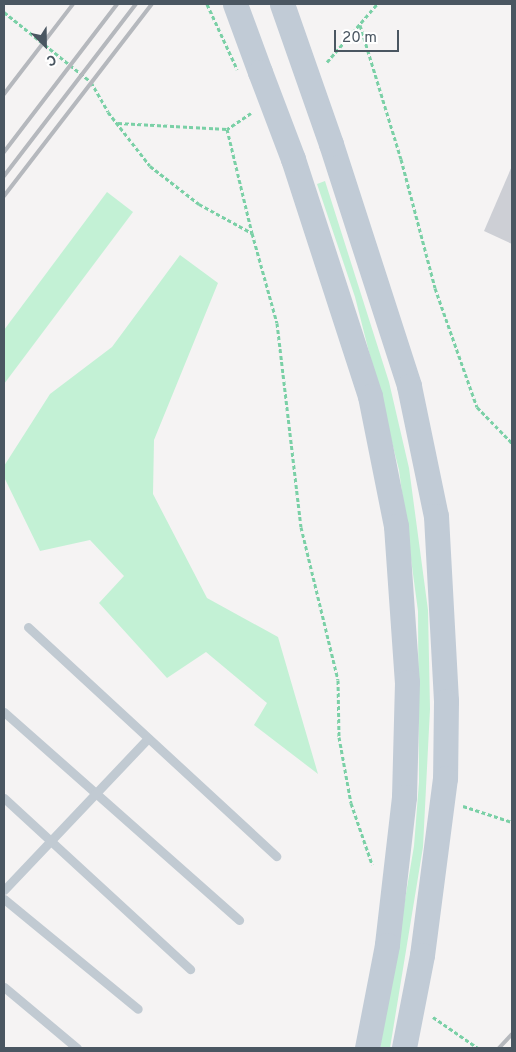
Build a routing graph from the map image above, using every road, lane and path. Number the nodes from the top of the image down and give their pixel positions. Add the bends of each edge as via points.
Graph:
1 (234, 4) edge
2 (282, 4) edge
3 (4, 12) edge
4 (360, 25) dead end
5 (118, 123) junction
6 (227, 129) dead end
7 (512, 443) edge
8 (28, 627) dead end
9 (4, 712) edge
10 (148, 738) junction
11 (94, 794) junction
12 (4, 798) edge
13 (462, 806) dead end
14 (512, 822) edge
15 (49, 842) junction
16 (378, 855) dead end
17 (276, 856) dead end
18 (4, 890) edge
19 (4, 899) edge
20 (239, 920) dead end
21 (190, 969) dead end
22 (4, 987) edge
23 (138, 1009) dead end
24 (426, 1012) dead end
25 (76, 1048) edge
26 (367, 1048) edge
27 (404, 1048) edge
28 (478, 1048) edge

1 - 26 main road, bridge via 293,159 370,396 396,526 407,682 404,797 387,945
2 - 27 main road, bridge via 409,386 436,516 446,701 445,778 424,935
3 - 5 path via 91,82
4 - 7 path via 435,288 477,407
5 - 6 path
5 - 16 path via 150,166 199,204 252,233 277,323 301,527 338,680 339,737 351,803 375,874
8 - 10 lane
9 - 11 lane
10 - 11 lane
10 - 17 lane
11 - 15 lane
11 - 20 lane
12 - 15 lane
13 - 14 path
15 - 18 lane
15 - 21 lane
19 - 23 lane
22 - 25 lane
24 - 28 path

